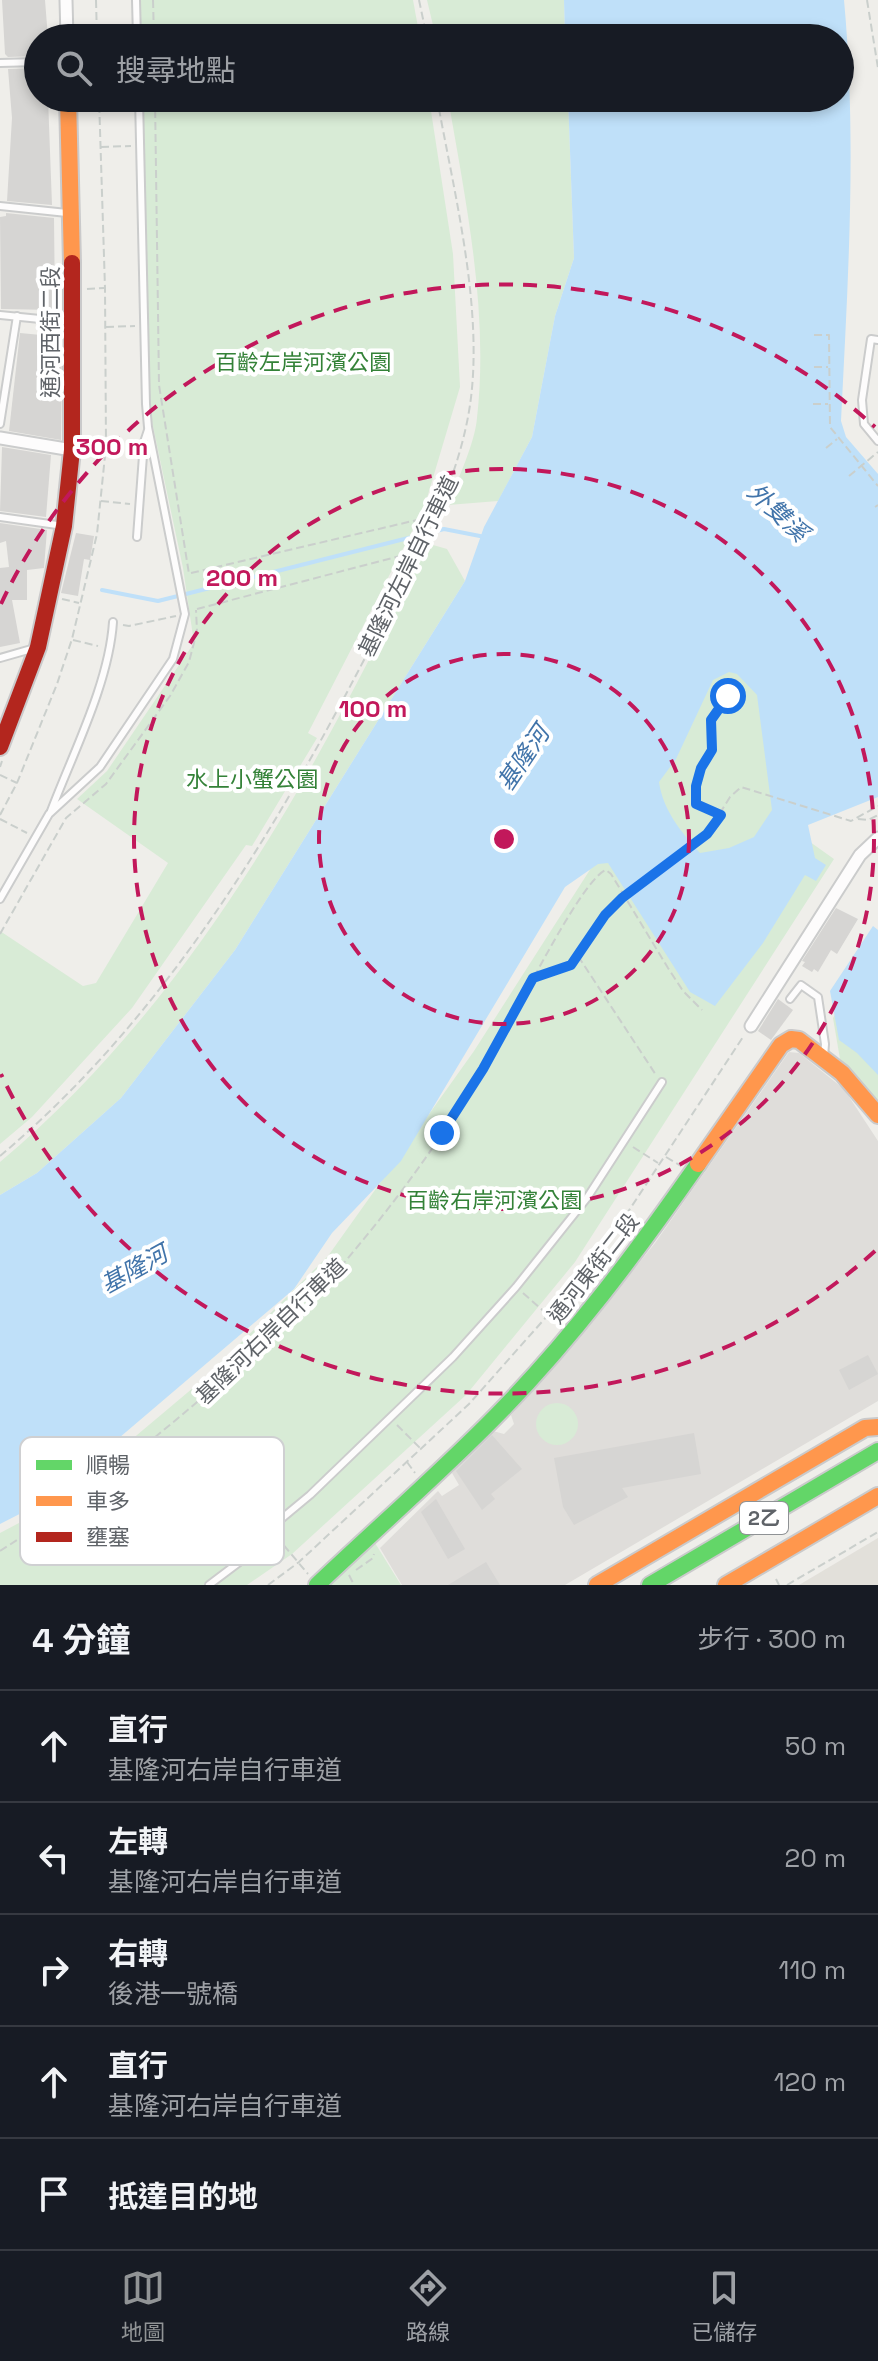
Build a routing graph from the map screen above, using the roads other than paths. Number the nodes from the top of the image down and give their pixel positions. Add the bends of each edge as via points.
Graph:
1 (66, 0) edge
2 (136, 0) edge
3 (67, 24) edge
4 (137, 24) edge
5 (24, 62) edge
6 (0, 63) edge
7 (68, 112) edge
8 (139, 112) edge
9 (0, 206) edge
10 (71, 213) junction
11 (0, 315) edge
12 (17, 316) junction
13 (73, 322) junction
14 (878, 340) edge
15 (0, 424) edge
16 (148, 427) junction
17 (0, 438) edge
18 (878, 441) edge
19 (72, 450) junction
20 (0, 517) edge
21 (64, 526) junction
22 (137, 537) dead end
23 (113, 622) road end
24 (38, 647) junction
25 (0, 658) edge
26 (0, 747) edge
27 (49, 814) junction
28 (878, 838) edge
29 (0, 899) edge
30 (790, 999) dead end
31 (751, 1026) road end
32 (824, 1057) junction
33 (662, 1082) road end
34 (878, 1115) edge
35 (878, 1427) edge
36 (878, 1451) edge
37 (878, 1496) edge
38 (284, 1516) edge
39 (235, 1565) edge
40 (314, 1581) edge
41 (209, 1585) edge
42 (597, 1585) edge
43 (650, 1585) edge
44 (726, 1585) edge

1 - 3 street
2 - 4 lane
5 - 6 lane
7 - 10 street, 通河西街二段
8 - 16 lane
9 - 10 lane
10 - 13 street, 通河西街二段
11 - 12 lane
12 - 13 lane
12 - 15 lane
13 - 19 street, 通河西街二段
14 - 18 lane via 871,339 862,400 864,424
16 - 22 lane
16 - 27 lane via 185,614 173,659 128,727 100,767
17 - 19 street
19 - 21 street, 通河西街二段
20 - 21 lane
21 - 24 street, 通河西街二段
23 - 27 lane via 111,649
24 - 25 lane
24 - 26 street, 通河西街二段
27 - 29 lane
28 - 31 street via 860,855
30 - 32 lane via 801,985 818,997
32 - 34 street, 通河東街二段
32 - 40 street, 通河東街二段 via 799,1040 781,1045 636,1253 569,1335 496,1416
33 - 38 lane via 587,1198 516,1287 453,1357
35 - 42 street via 865,1428
36 - 43 street, 2乙
37 - 44 street, 2乙
39 - 41 lane

